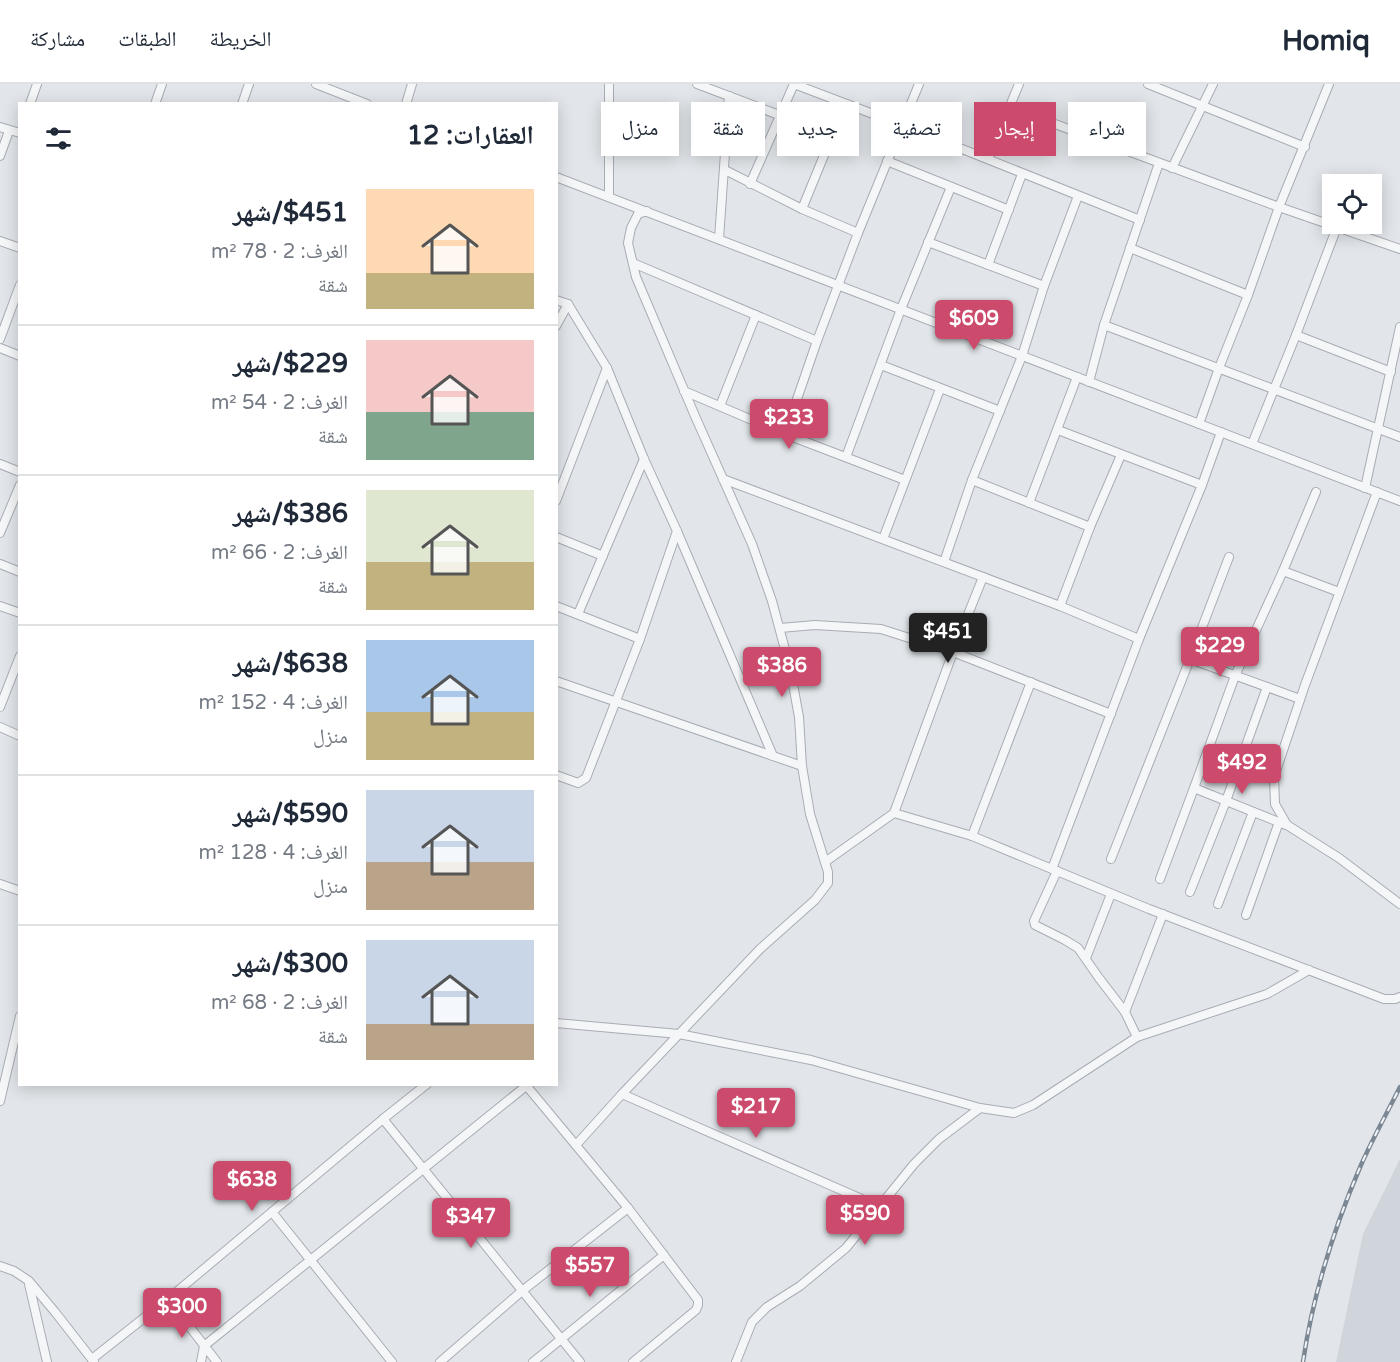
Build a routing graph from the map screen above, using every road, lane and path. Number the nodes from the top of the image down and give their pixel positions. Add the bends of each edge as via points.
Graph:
1 (37, 84) edge
2 (162, 84) edge
3 (249, 84) edge
4 (316, 84) edge
5 (412, 84) edge
6 (609, 84) edge
7 (697, 84) edge
8 (794, 84) edge
9 (919, 84) edge
10 (1019, 84) edge
11 (1148, 84) edge
12 (1213, 84) edge
13 (1329, 84) edge
14 (815, 88) edge
15 (729, 96) junction
16 (31, 102) edge
17 (156, 102) edge
18 (243, 102) edge
19 (363, 102) edge
20 (407, 102) edge
21 (785, 102) edge
22 (841, 102) edge
23 (912, 102) edge
24 (1011, 102) edge
25 (1203, 107) junction
26 (777, 114) edge
27 (777, 120) edge
28 (1056, 124) edge
29 (0, 127) edge
30 (9, 130) junction
31 (18, 132) edge
32 (1305, 147) junction
33 (962, 149) edge
34 (0, 156) edge
35 (824, 156) edge
36 (889, 156) edge
37 (989, 156) edge
38 (988, 159) junction
39 (887, 161) junction
40 (1160, 163) junction
41 (1172, 168) junction
42 (725, 170) junction
43 (1022, 174) junction
44 (558, 178) edge
45 (750, 184) junction
46 (951, 187) junction
47 (1078, 196) junction
48 (609, 197) junction
49 (1279, 207) junction
50 (802, 209) junction
51 (1009, 210) junction
52 (647, 211) junction
53 (1140, 220) junction
54 (1322, 222) edge
55 (858, 233) junction
56 (1334, 234) edge
57 (1357, 234) edge
58 (718, 239) junction
59 (0, 241) edge
60 (928, 242) junction
61 (18, 247) edge
62 (1130, 248) junction
63 (1400, 249) edge
64 (633, 263) junction
65 (988, 265) junction
66 (839, 285) junction
67 (1044, 286) junction
68 (18, 290) edge
69 (1248, 295) junction
70 (558, 301) edge
71 (568, 304) junction
72 (901, 309) junction
73 (756, 315) junction
74 (558, 322) edge
75 (1104, 325) junction
76 (1400, 327) edge
77 (1296, 335) junction
78 (0, 339) edge
79 (818, 341) junction
80 (0, 348) edge
81 (1398, 350) edge
82 (18, 355) edge
83 (1022, 356) junction
84 (881, 365) junction
85 (607, 368) junction
86 (1219, 369) junction
87 (1391, 372) junction
88 (1077, 377) junction
89 (1089, 382) junction
90 (940, 388) junction
91 (1274, 390) junction
92 (684, 391) junction
93 (720, 406) junction
94 (1000, 411) junction
95 (1199, 424) junction
96 (1378, 428) junction
97 (1058, 430) junction
98 (1221, 432) junction
99 (785, 434) junction
100 (1400, 437) edge
101 (1252, 444) junction
102 (1120, 455) junction
103 (846, 457) junction
104 (644, 459) junction
105 (0, 464) edge
106 (558, 469) edge
107 (18, 471) edge
108 (567, 471) junction
109 (723, 478) junction
110 (905, 480) junction
111 (972, 480) junction
112 (1202, 485) junction
113 (1365, 488) junction
114 (18, 490) edge
115 (1316, 492) dead end
116 (1377, 492) junction
117 (558, 496) edge
118 (1400, 501) edge
119 (1029, 503) junction
120 (1090, 526) junction
121 (677, 531) junction
122 (0, 533) edge
123 (558, 538) edge
124 (883, 539) junction
125 (603, 556) junction
126 (1229, 557) dead end
127 (944, 562) junction
128 (0, 564) edge
129 (18, 571) edge
130 (1283, 571) junction
131 (982, 577) junction
132 (1339, 592) junction
133 (0, 606) edge
134 (1060, 606) junction
135 (558, 607) edge
136 (18, 612) edge
137 (578, 614) junction
138 (780, 628) junction
139 (640, 639) junction
140 (1138, 639) junction
141 (953, 652) junction
142 (1190, 659) junction
143 (18, 661) edge
144 (1235, 676) junction
145 (558, 682) edge
146 (1031, 682) junction
147 (1267, 687) junction
148 (1300, 699) junction
149 (614, 702) junction
150 (0, 707) edge
151 (1111, 714) junction
152 (0, 727) edge
153 (18, 735) edge
154 (773, 756) junction
155 (802, 766) junction
156 (558, 776) edge
157 (1194, 789) junction
158 (1226, 801) junction
159 (1253, 812) junction
160 (894, 813) junction
161 (1283, 823) junction
162 (972, 836) junction
163 (1111, 859) dead end
164 (825, 862) junction
165 (1055, 870) junction
166 (1160, 879) dead end
167 (0, 884) edge
168 (18, 890) edge
169 (1190, 892) dead end
170 (1111, 894) junction
171 (1218, 904) dead end
172 (1400, 904) edge
173 (1163, 914) junction
174 (1246, 915) dead end
175 (1086, 958) junction
176 (1309, 970) junction
177 (1400, 997) edge
178 (1125, 1012) junction
179 (18, 1022) edge
180 (558, 1023) edge
181 (679, 1034) junction
182 (1137, 1037) junction
183 (4, 1063) edge
184 (425, 1086) edge
185 (525, 1086) edge
186 (527, 1086) edge
187 (622, 1094) junction
188 (0, 1101) edge
189 (980, 1108) junction
190 (384, 1119) junction
191 (576, 1145) junction
192 (423, 1168) junction
193 (880, 1207) junction
194 (628, 1208) junction
195 (272, 1212) junction
196 (664, 1255) junction
197 (310, 1260) junction
198 (0, 1266) edge
199 (29, 1281) junction
200 (522, 1291) junction
201 (168, 1299) junction
202 (561, 1339) junction
203 (204, 1346) junction
204 (93, 1360) edge
205 (47, 1362) edge
206 (201, 1362) edge
207 (217, 1362) edge
208 (392, 1362) edge
209 (440, 1362) edge
210 (533, 1362) edge
211 (580, 1362) edge
212 (633, 1362) edge
213 (735, 1362) edge

1 - 16 street
2 - 17 street
3 - 18 street
4 - 19 street
5 - 20 street
6 - 48 street
7 - 15 street
8 - 14 street
8 - 21 street
9 - 23 street
10 - 24 street
11 - 25 street
12 - 25 street
13 - 32 street
14 - 22 street
15 - 26 street
15 - 42 street
25 - 32 street
25 - 41 street
27 - 45 street
28 - 40 street
29 - 30 street
30 - 31 street
30 - 34 street
32 - 49 street
33 - 38 street
35 - 50 street
36 - 39 street
37 - 38 street
38 - 43 street
39 - 46 street
39 - 55 street
40 - 41 street
40 - 53 street
41 - 49 street
42 - 45 street
42 - 58 street
43 - 47 street
43 - 51 street
44 - 48 street
45 - 50 street
46 - 51 street
46 - 60 street
47 - 53 street
47 - 67 street
48 - 52 street
49 - 54 street
49 - 69 street
50 - 55 street
51 - 65 street
52 - 58 street
52 - 64 street via 638,214 631,228 628,243
53 - 62 street
55 - 66 street
56 - 77 street
57 - 63 street
58 - 66 street
59 - 61 street
60 - 65 street
60 - 72 street
62 - 69 street
62 - 75 street
64 - 73 street
64 - 92 street
65 - 67 street
66 - 72 street
66 - 79 street
67 - 83 street
68 - 78 street
69 - 86 street
70 - 71 street
71 - 74 street
71 - 85 street
72 - 83 street
72 - 84 street
73 - 79 street
73 - 93 street
75 - 86 street
75 - 89 street
76 - 81 street
77 - 87 street
77 - 91 street
79 - 99 street
80 - 82 street
81 - 87 street
83 - 88 street
83 - 94 street
84 - 90 street
84 - 103 street
85 - 104 street
85 - 108 street
86 - 91 street
86 - 95 street
87 - 96 street
88 - 89 street
88 - 97 street
89 - 95 street
90 - 94 street
90 - 110 street
91 - 96 street
91 - 101 street
92 - 93 street
92 - 109 street
93 - 99 street
94 - 111 street
95 - 98 street
96 - 100 street
96 - 113 street
97 - 102 street
97 - 119 street
98 - 101 street
98 - 112 street
99 - 103 street
101 - 113 street
102 - 112 street
102 - 120 street
103 - 110 street
104 - 121 street
104 - 125 street
105 - 107 street
106 - 108 street
108 - 117 street
109 - 124 street
109 - 138 street via 755,553
110 - 124 street
111 - 119 street
111 - 127 street
112 - 140 street
113 - 116 street
114 - 122 street
115 - 130 street
116 - 118 street
116 - 132 street
119 - 120 street
120 - 134 street
121 - 139 street
121 - 154 street
123 - 125 street
124 - 127 street
125 - 137 street
126 - 142 street
127 - 131 street
128 - 129 street
130 - 132 street
130 - 144 street
131 - 134 street
131 - 141 street
132 - 148 street
133 - 136 street
134 - 140 street
135 - 137 street
137 - 139 street
138 - 141 street via 815,625 881,629
138 - 155 street via 799,717
139 - 149 street
140 - 151 street
141 - 146 street
141 - 160 street
142 - 144 street
142 - 163 street
143 - 150 street
144 - 147 street
144 - 157 street
145 - 149 street
146 - 151 street
146 - 162 street
147 - 148 street
147 - 158 street
148 - 161 street via 1274,777 1275,804
149 - 154 street
149 - 156 street via 586,778 578,783
151 - 165 street
152 - 153 street
154 - 155 street
155 - 164 street via 810,814
157 - 158 street
157 - 166 street
158 - 159 street
158 - 169 street
159 - 161 street
159 - 171 street
160 - 162 street
160 - 164 street
161 - 172 street via 1339,858
161 - 174 street
162 - 165 street
164 - 181 street via 828,883 815,900 760,949
165 - 170 street
165 - 175 street via 1035,925 1078,948
167 - 168 street
170 - 173 street
170 - 175 street
173 - 176 street
173 - 178 street
175 - 178 street
176 - 177 street via 1384,999
176 - 182 street via 1267,994
178 - 182 street
179 - 183 street
180 - 181 street
181 - 187 street
181 - 189 street via 811,1060
182 - 189 street via 1033,1105 1014,1113
183 - 188 street
184 - 190 street
185 - 192 street
186 - 191 street
187 - 191 street
187 - 193 street
189 - 193 street via 939,1139
190 - 192 street
190 - 195 street
191 - 194 street
192 - 197 street
192 - 200 street
193 - 213 street via 846,1248 752,1322
194 - 196 street
194 - 200 street
195 - 197 street
195 - 201 street
196 - 202 street
196 - 212 street via 698,1305
197 - 203 street
197 - 208 street
198 - 199 street
199 - 204 street
199 - 205 street
200 - 202 street
200 - 209 street
201 - 203 street
201 - 204 street
202 - 210 street
202 - 211 street
203 - 206 street
203 - 207 street

